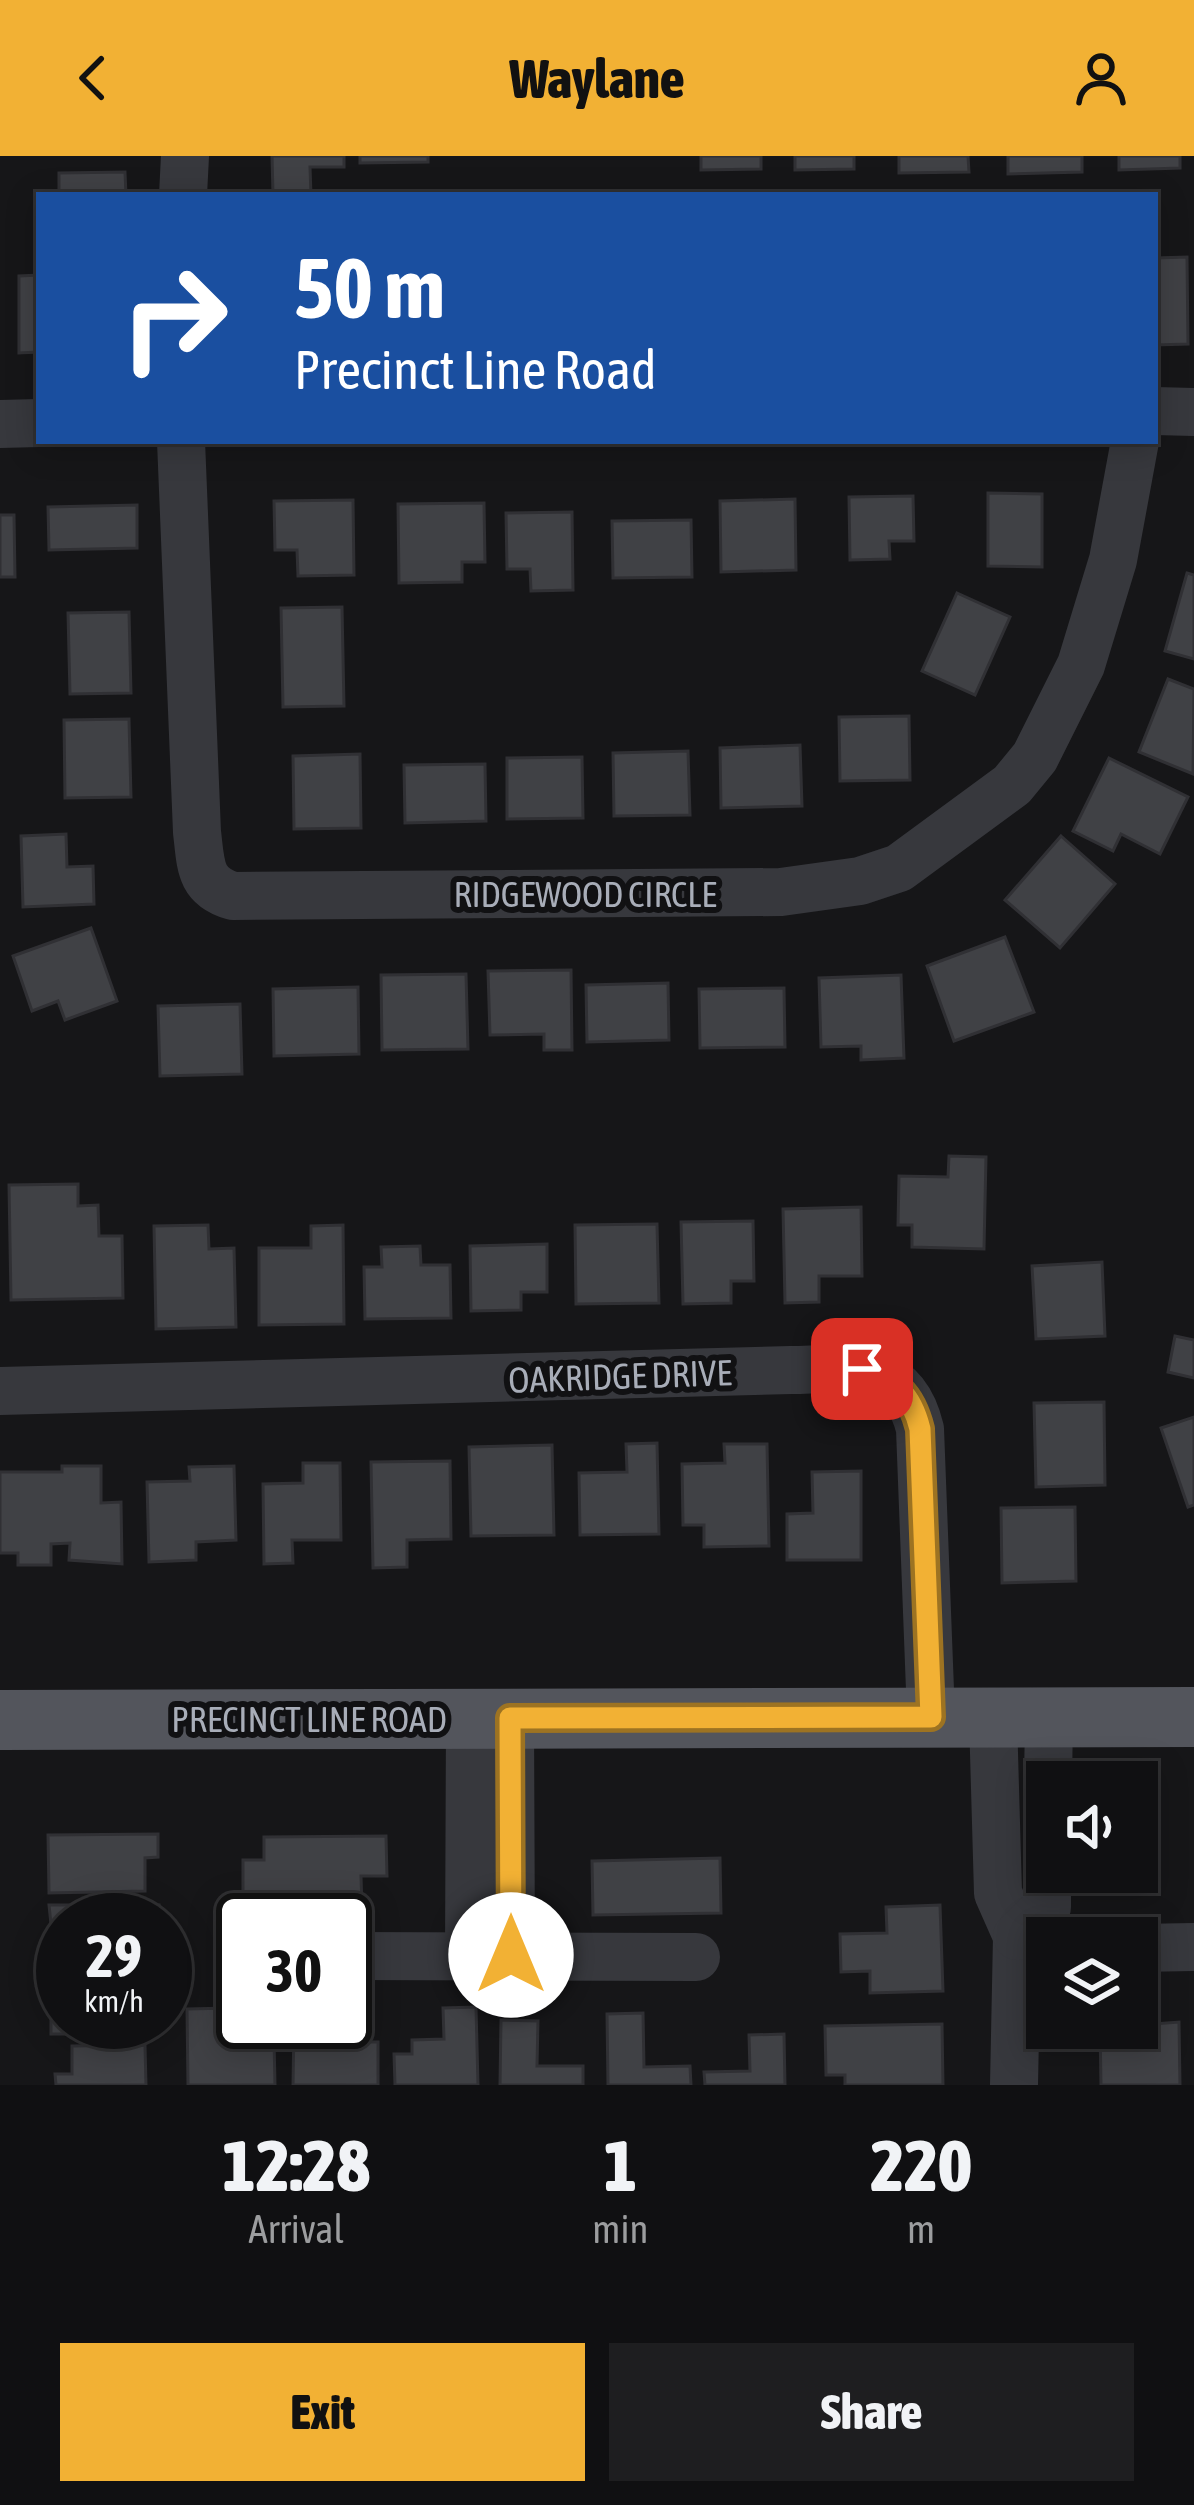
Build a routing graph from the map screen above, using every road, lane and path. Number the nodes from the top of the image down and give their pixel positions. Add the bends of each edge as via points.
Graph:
1 (185, 156) edge
2 (183, 192) edge
3 (1158, 411) edge
4 (1194, 412) edge
5 (36, 423) edge
6 (0, 424) edge
7 (181, 444) edge
8 (1134, 444) edge
9 (0, 1391) edge
10 (931, 1717) junction
11 (1194, 1717) edge
12 (490, 1718) junction
13 (1021, 1719) junction
14 (0, 1720) edge
15 (1039, 1761) edge
16 (1026, 1943) edge
17 (1194, 1947) edge
18 (1158, 1948) edge
19 (490, 1955) junction
20 (372, 1956) edge
21 (1026, 1956) edge
22 (696, 1957) dead end
23 (1014, 2085) edge

1 - 2 street
3 - 4 street
5 - 6 street
7 - 8 street, RIDGEWOOD CIRCLE via 203,879 212,890 257,896 781,892 899,868 1012,784 1035,757 1081,665 1113,560
9 - 10 street, OAKRIDGE DRIVE via 862,1369 890,1379 914,1403 920,1429
10 - 12 main road, PRECINCT LINE ROAD
10 - 13 main road, PRECINCT LINE ROAD
11 - 13 main road, PRECINCT LINE ROAD
12 - 14 main road, PRECINCT LINE ROAD
12 - 19 street
13 - 15 street
13 - 16 street via 998,1893
17 - 18 street
19 - 20 street
19 - 22 street
21 - 23 street

